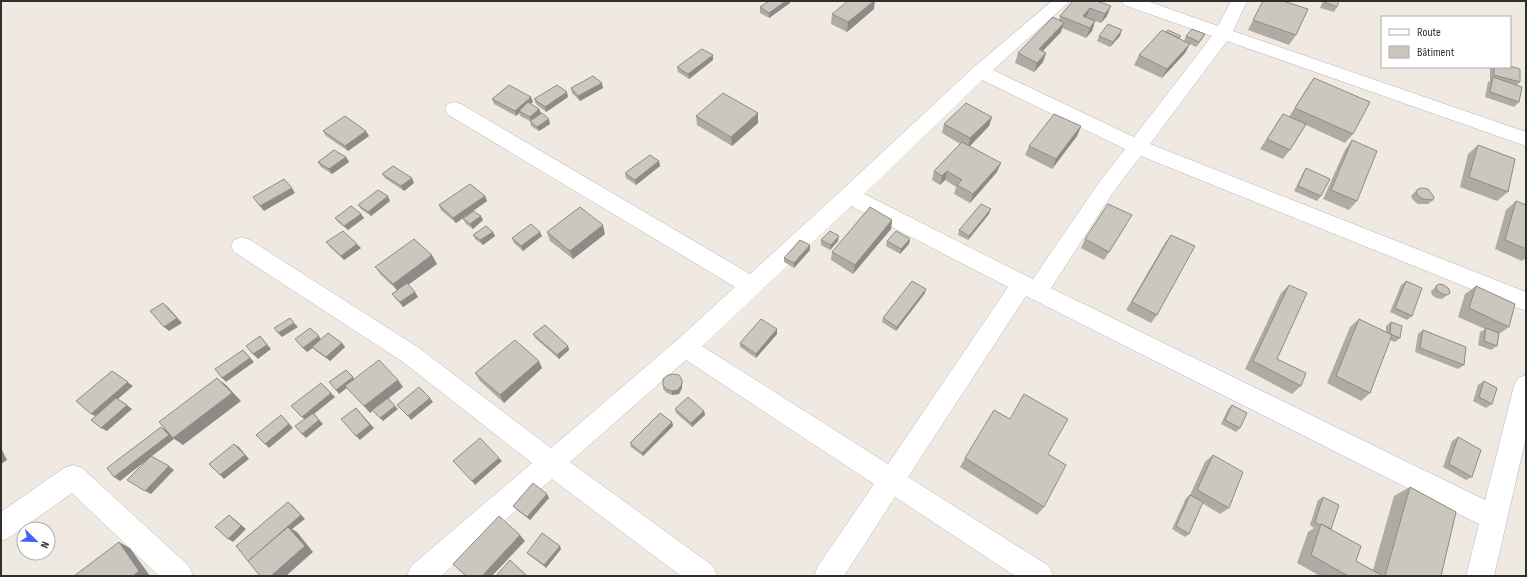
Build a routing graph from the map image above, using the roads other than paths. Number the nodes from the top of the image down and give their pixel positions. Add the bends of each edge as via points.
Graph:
1 (1062, 1) edge
2 (1130, 1) edge
3 (1239, 1) edge
4 (1223, 34) junction
5 (980, 71) junction
6 (454, 109) dead end
7 (1526, 139) edge
8 (1136, 146) junction
9 (850, 196) junction
10 (242, 246) dead end
11 (752, 286) junction
12 (1030, 288) junction
13 (1526, 302) edge
14 (685, 347) junction
15 (1526, 386) edge
16 (551, 463) junction
17 (892, 481) junction
18 (1494, 518) junction
19 (1, 528) edge
20 (179, 576) edge
21 (421, 576) edge
22 (703, 576) edge
23 (828, 576) edge
24 (1039, 576) edge
25 (1480, 576) edge

1 - 5 street
2 - 4 street
3 - 4 street
4 - 7 street
4 - 8 street
5 - 8 street
5 - 9 street
6 - 11 street
8 - 12 street
8 - 13 street
9 - 11 street
9 - 12 street
10 - 16 street via 411,356
11 - 14 street
12 - 17 street
12 - 18 street
14 - 16 street
14 - 17 street
15 - 18 street
16 - 21 street
16 - 22 street
17 - 23 street
17 - 24 street
18 - 25 street
19 - 20 street via 74,477

